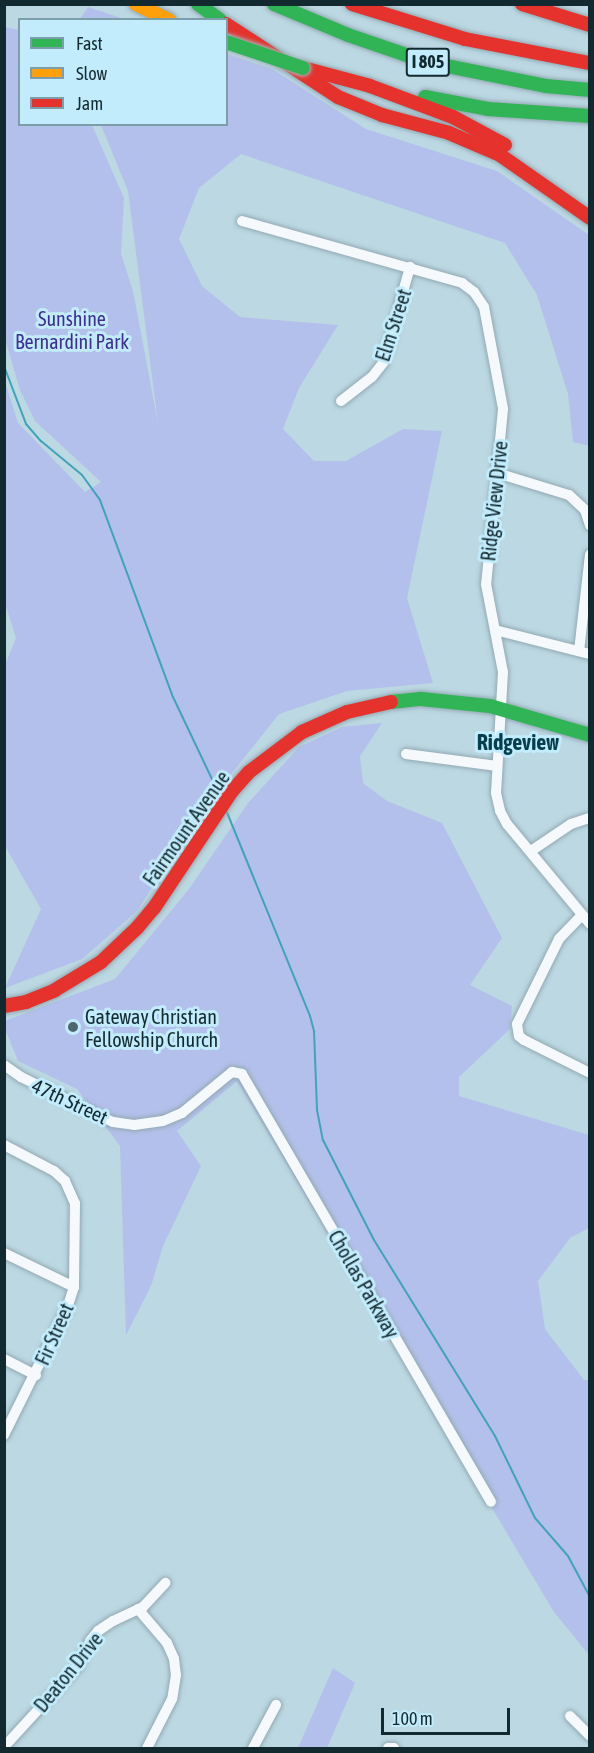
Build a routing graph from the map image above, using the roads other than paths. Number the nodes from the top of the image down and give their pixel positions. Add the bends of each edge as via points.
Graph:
1 (136, 4) edge
2 (198, 4) edge
3 (274, 4) edge
4 (352, 4) edge
5 (522, 4) edge
6 (165, 18) edge
7 (217, 18) edge
8 (228, 25) edge
9 (590, 25) edge
10 (228, 43) edge
11 (590, 63) edge
12 (370, 86) junction
13 (590, 90) edge
14 (590, 116) edge
15 (590, 217) edge
16 (242, 220) dead end
17 (411, 267) junction
18 (341, 401) dead end
19 (497, 473) junction
20 (590, 525) edge
21 (590, 555) edge
22 (495, 630) junction
23 (584, 652) edge
24 (501, 709) junction
25 (590, 735) edge
26 (405, 754) dead end
27 (497, 766) junction
28 (590, 818) edge
29 (531, 851) junction
30 (586, 920) edge
31 (4, 1006) edge
32 (4, 1065) edge
33 (232, 1072) joint
34 (590, 1073) edge
35 (4, 1145) edge
36 (4, 1253) edge
37 (74, 1287) junction
38 (4, 1359) edge
39 (36, 1375) junction
40 (4, 1435) edge
41 (490, 1502) dead end
42 (165, 1583) dead end
43 (138, 1609) junction
44 (276, 1705) dead end
45 (570, 1716) dead end
46 (590, 1736) edge
47 (4, 1747) edge
48 (147, 1749) edge
49 (253, 1749) edge
50 (388, 1749) edge
51 (394, 1749) edge

1 - 6 main road
2 - 7 main road
3 - 13 main road, I 805 via 428,62 546,86
4 - 11 main road, I 805 via 465,39
5 - 9 main road
8 - 15 main road via 338,96 382,115 449,133 500,155
10 - 12 main road, bridge
12 - 14 main road via 488,109
12 - 15 main road via 453,117 500,142 529,162
16 - 17 street, Ridge View Drive
17 - 18 street, Elm Street via 383,363 372,377
17 - 19 street, Ridge View Drive via 462,283 484,307 502,396
19 - 20 street via 569,495 585,510
19 - 22 street, Ridge View Drive via 486,584
21 - 23 street
22 - 23 street
22 - 24 street, Ridge View Drive via 503,672
24 - 25 main road, Fairmount Avenue
24 - 27 street, Ridge View Drive
24 - 31 main road, Fairmount Avenue via 421,699 373,704 302,732 249,772 232,791 137,928 101,962 55,990
26 - 27 street
27 - 29 street, Ridge View Drive via 500,811
28 - 29 street via 571,824
29 - 30 street, Ridge View Drive
30 - 34 street via 560,939 519,1018 519,1036
32 - 33 street, 47th Street via 113,1122 134,1125 163,1121 182,1113
33 - 41 street, Chollas Parkway via 242,1074 248,1081
35 - 37 street, Fir Street via 54,1171 70,1190 75,1203
36 - 37 street
37 - 39 street, Fir Street
38 - 39 street
39 - 40 street, Fir Street
42 - 43 street, Deaton Drive
43 - 47 street, Deaton Drive via 98,1631 78,1666
43 - 48 street via 167,1643 176,1675 172,1699
44 - 49 street
45 - 46 street
50 - 51 street

